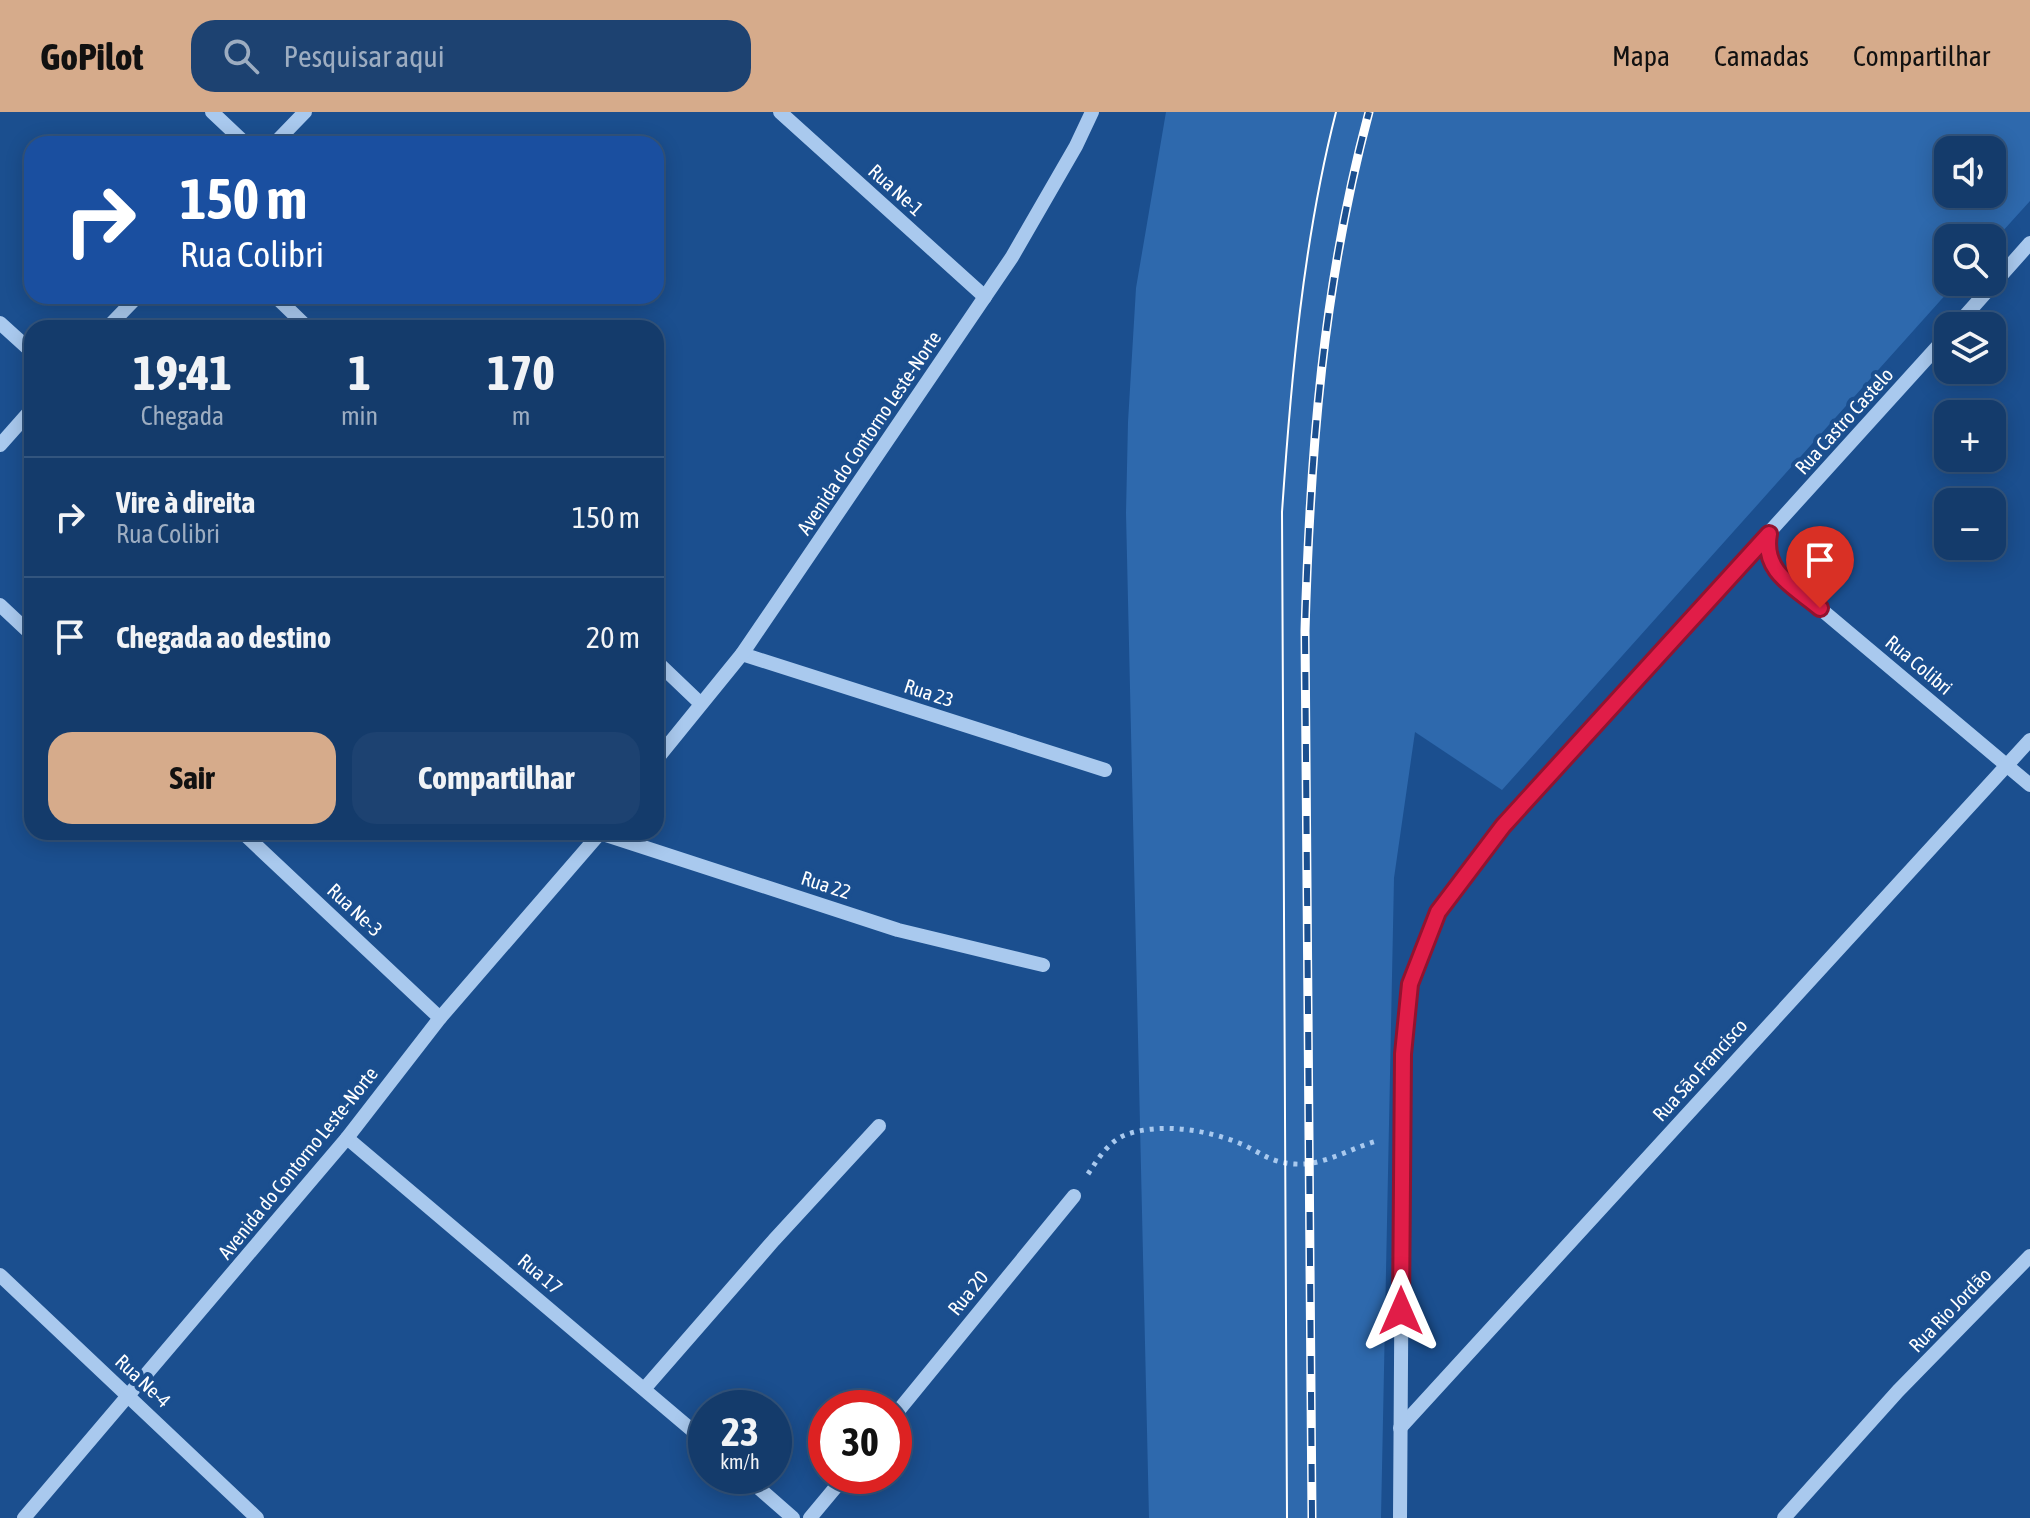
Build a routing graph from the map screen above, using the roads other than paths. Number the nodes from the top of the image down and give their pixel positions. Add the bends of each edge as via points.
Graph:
1 (212, 112) edge
2 (305, 112) edge
3 (780, 112) edge
4 (1092, 112) edge
5 (238, 136) edge
6 (282, 136) edge
7 (2030, 243) edge
8 (985, 297) junction
9 (130, 304) edge
10 (283, 304) edge
11 (1968, 312) edge
12 (115, 320) edge
13 (300, 320) edge
14 (0, 323) edge
15 (24, 345) edge
16 (1934, 351) edge
17 (24, 418) edge
18 (0, 445) edge
19 (1769, 534) junction
20 (0, 605) edge
21 (24, 628) edge
22 (742, 654) junction
23 (664, 669) edge
24 (700, 703) junction
25 (2030, 740) edge
26 (664, 750) edge
27 (2006, 764) junction
28 (1105, 770) dead end
29 (2030, 785) edge
30 (251, 840) edge
31 (594, 840) edge
32 (625, 840) edge
33 (1043, 965) dead end
34 (440, 1018) junction
35 (879, 1126) dead end
36 (347, 1138) junction
37 (1074, 1196) road end
38 (2030, 1256) edge
39 (0, 1275) edge
40 (645, 1388) junction
41 (912, 1394) edge
42 (129, 1395) junction
43 (688, 1426) edge
44 (1400, 1428) junction
45 (766, 1494) edge
46 (830, 1494) edge
47 (24, 1518) edge
48 (257, 1518) edge
49 (793, 1518) edge
50 (810, 1518) edge
51 (1400, 1518) edge
52 (1784, 1518) edge

1 - 5 street
2 - 6 street
3 - 8 street, Rua Ne-1
4 - 8 street, Avenida do Contorno Leste-Norte via 1020,245
7 - 11 street
8 - 22 street, Avenida do Contorno Leste-Norte
9 - 12 street
10 - 13 street
14 - 15 street
16 - 19 street, Rua Castro Castelo
17 - 18 street
19 - 27 street, Rua Colibri via 1773,569
19 - 44 street, Rua Castro Castelo via 1503,826 1438,912 1410,984 1403,1054
20 - 21 street
22 - 24 street, Avenida do Contorno Leste-Norte
22 - 28 street, Rua 23
23 - 24 street
24 - 26 street, Avenida do Contorno Leste-Norte
25 - 27 street, Rua São Francisco
27 - 29 street, Rua Colibri
27 - 44 street, Rua São Francisco
30 - 34 street, Rua Ne-3
31 - 34 street, Avenida do Contorno Leste-Norte
32 - 33 street, Rua 22 via 898,930
34 - 36 street, Avenida do Contorno Leste-Norte
35 - 40 street
36 - 40 street, Rua 17
36 - 42 street, Avenida do Contorno Leste-Norte
37 - 41 street, Rua 20
38 - 52 street, Rua Rio Jordão
39 - 42 street, Rua Ne-4
40 - 43 street, Rua 17
42 - 47 street, Avenida do Contorno Leste-Norte
42 - 48 street, Rua Ne-4
44 - 51 street, Rua Castro Castelo
45 - 49 street
46 - 50 street

